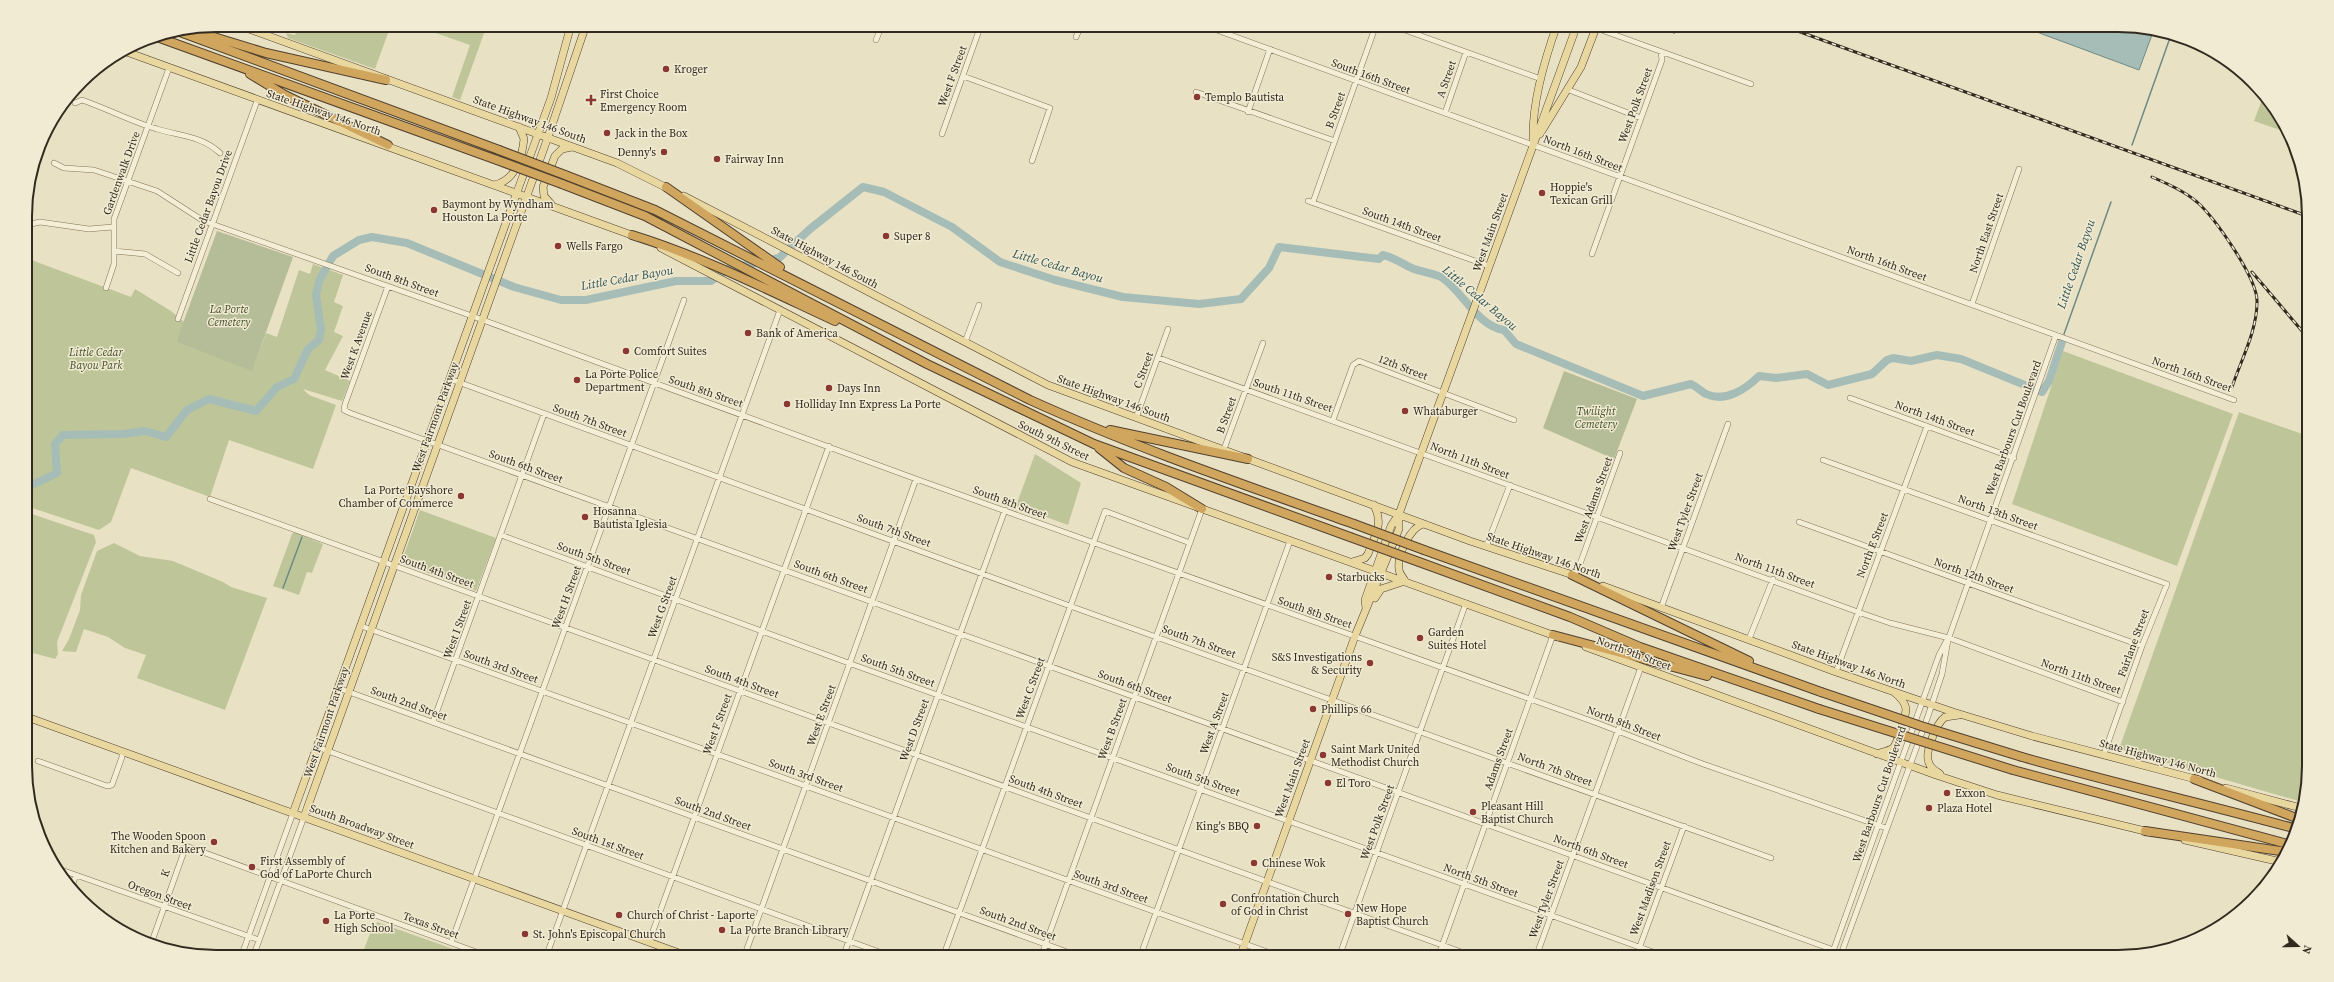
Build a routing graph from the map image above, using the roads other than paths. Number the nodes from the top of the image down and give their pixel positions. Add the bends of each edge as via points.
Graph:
1 (258, 32) edge
2 (569, 32) edge
3 (584, 32) edge
4 (879, 32) edge
5 (979, 32) edge
6 (1078, 32) edge
7 (1222, 32) edge
8 (1374, 32) edge
9 (1410, 32) edge
10 (1555, 32) edge
11 (1574, 32) edge
12 (1595, 32) edge
13 (1610, 32) edge
14 (200, 33) edge
15 (187, 35) edge
16 (1076, 37) dead end
17 (164, 39) edge
18 (876, 40) dead end
19 (1270, 50) junction
20 (1466, 52) junction
21 (1661, 52) junction
22 (130, 53) edge
23 (234, 64) junction
24 (169, 68) junction
25 (963, 76) junction
26 (1541, 79) junction
27 (386, 80) junction
28 (1357, 81) junction
29 (1752, 84) dead end
30 (1568, 90) junction
31 (1196, 92) dead end
32 (257, 101) junction
33 (75, 103) dead end
34 (1248, 112) junction
35 (1445, 113) junction
36 (1641, 118) junction
37 (148, 126) junction
38 (519, 127) junction
39 (538, 134) junction
40 (942, 134) dead end
41 (548, 138) junction
42 (1334, 141) junction
43 (1534, 144) junction
44 (388, 146) junction
45 (573, 147) junction
46 (220, 153) dead end
47 (1032, 161) dead end
48 (54, 163) dead end
49 (2019, 169) dead end
50 (1620, 178) junction
51 (128, 182) junction
52 (494, 185) junction
53 (666, 187) junction
54 (517, 193) junction
55 (526, 196) junction
56 (1310, 202) joint
57 (552, 205) junction
58 (32, 224) edge
59 (212, 224) junction
60 (113, 227) junction
61 (632, 235) junction
62 (114, 251) junction
63 (494, 254) junction
64 (1592, 254) dead end
65 (504, 259) junction
66 (1489, 266) junction
67 (779, 270) junction
68 (178, 273) dead end
69 (388, 286) junction
70 (106, 288) dead end
71 (684, 300) dead end
72 (1972, 304) junction
73 (979, 305) dead end
74 (780, 310) junction
75 (472, 316) junction
76 (178, 319) dead end
77 (482, 320) junction
78 (1168, 329) dead end
79 (2056, 335) junction
80 (965, 342) junction
81 (1263, 343) dead end
82 (1159, 358) junction
83 (927, 364) junction
84 (450, 379) junction
85 (460, 382) junction
86 (654, 384) junction
87 (1246, 389) junction
88 (1442, 393) junction
89 (1850, 398) dead end
90 (2234, 400) dead end
91 (344, 410) joint
92 (544, 414) junction
93 (742, 415) junction
94 (1136, 418) junction
95 (1333, 420) junction
96 (1514, 420) dead end
97 (1728, 424) dead end
98 (1085, 425) junction
99 (1927, 426) junction
100 (427, 441) junction
101 (438, 444) junction
102 (1094, 444) junction
103 (631, 446) junction
104 (829, 446) junction
105 (1224, 449) junction
106 (1421, 452) junction
107 (1620, 452) dead end
108 (2014, 458) junction
109 (1248, 459) junction
110 (1824, 460) dead end
111 (522, 475) junction
112 (719, 478) junction
113 (916, 479) junction
114 (1510, 485) junction
115 (1904, 489) junction
116 (210, 499) dead end
117 (406, 501) junction
118 (416, 504) junction
119 (1374, 505) junction
120 (609, 507) junction
121 (806, 509) junction
122 (1202, 509) junction
123 (1005, 510) junction
124 (1399, 514) junction
125 (1598, 517) junction
126 (1991, 520) junction
127 (1800, 522) dead end
128 (1423, 524) junction
129 (501, 536) junction
130 (697, 538) junction
131 (894, 541) junction
132 (1093, 542) junction
133 (1290, 542) junction
134 (1190, 543) junction
135 (1486, 546) junction
136 (1683, 547) junction
137 (1880, 551) junction
138 (384, 562) junction
139 (1352, 562) junction
140 (394, 566) junction
141 (588, 567) junction
142 (784, 570) junction
143 (1379, 571) junction
144 (982, 572) junction
145 (1179, 573) junction
146 (1572, 575) junction
147 (1773, 579) junction
148 (1405, 581) junction
149 (1969, 583) junction
150 (2167, 584) joint
151 (479, 596) junction
152 (676, 599) junction
153 (872, 601) junction
154 (1466, 603) junction
155 (1267, 605) junction
156 (1070, 606) junction
157 (1366, 608) junction
158 (1661, 608) junction
159 (1858, 612) junction
160 (361, 626) junction
161 (565, 628) junction
162 (370, 629) junction
163 (762, 630) junction
164 (959, 633) junction
165 (1553, 635) junction
166 (1157, 636) junction
167 (1355, 636) junction
168 (1749, 639) junction
169 (1948, 639) junction
170 (2142, 646) junction
171 (456, 660) junction
172 (653, 660) junction
173 (850, 663) junction
174 (1049, 666) junction
175 (1641, 667) junction
176 (1244, 668) junction
177 (1442, 668) junction
178 (1836, 672) junction
179 (1784, 678) junction
180 (338, 688) junction
181 (740, 690) junction
182 (348, 691) junction
183 (542, 691) junction
184 (1764, 691) junction
185 (1892, 691) junction
186 (937, 694) junction
187 (1135, 697) junction
188 (1333, 699) junction
189 (1530, 699) junction
190 (1922, 701) junction
191 (2123, 702) junction
192 (1932, 704) junction
193 (1964, 714) junction
194 (32, 719) edge
195 (433, 722) junction
196 (631, 723) junction
197 (828, 723) junction
198 (1026, 726) junction
199 (1223, 728) junction
200 (1420, 731) junction
201 (1617, 731) junction
202 (317, 747) junction
203 (327, 751) junction
204 (122, 752) junction
205 (520, 754) junction
206 (717, 754) junction
207 (1877, 754) junction
208 (2104, 754) junction
209 (915, 755) junction
210 (1113, 757) junction
211 (38, 761) dead end
212 (1310, 761) junction
213 (1508, 762) junction
214 (1900, 763) junction
215 (1909, 766) junction
216 (1942, 776) junction
217 (306, 778) junction
218 (2194, 779) junction
219 (316, 782) junction
220 (608, 785) junction
221 (806, 786) junction
222 (1004, 787) junction
223 (1201, 789) junction
224 (1398, 792) junction
225 (1595, 794) junction
226 (2297, 807) edge
227 (293, 813) junction
228 (498, 814) junction
229 (304, 817) junction
230 (694, 817) junction
231 (2295, 817) edge
232 (893, 818) junction
233 (1091, 818) junction
234 (1289, 821) junction
235 (1486, 823) junction
236 (1684, 826) junction
237 (1879, 826) junction
238 (2291, 827) edge
239 (1886, 828) junction
240 (2145, 831) junction
241 (2286, 842) edge
242 (186, 846) joint
243 (586, 846) junction
244 (783, 849) junction
245 (982, 850) junction
246 (1178, 851) junction
247 (2281, 851) edge
248 (1376, 852) junction
249 (1573, 855) junction
250 (1771, 858) dead end
251 (2275, 861) edge
252 (65, 871) edge
253 (76, 875) junction
254 (270, 877) junction
255 (474, 878) junction
256 (672, 878) junction
257 (281, 881) junction
258 (871, 881) junction
259 (1068, 881) junction
260 (74, 882) edge
261 (1267, 882) junction
262 (1464, 884) junction
263 (1661, 888) junction
264 (164, 907) junction
265 (761, 910) junction
266 (563, 911) junction
267 (959, 912) junction
268 (1156, 913) junction
269 (1354, 914) junction
270 (1550, 916) junction
271 (248, 937) junction
272 (153, 939) edge
273 (259, 940) junction
274 (849, 941) junction
275 (649, 942) junction
276 (451, 943) junction
277 (1046, 944) junction
278 (1244, 944) junction
279 (1442, 945) junction
280 (1640, 947) junction
281 (243, 950) edge
282 (255, 950) edge
283 (470, 950) edge
284 (549, 950) edge
285 (671, 950) edge
286 (747, 950) edge
287 (846, 950) edge
288 (874, 950) edge
289 (945, 950) edge
290 (1044, 950) edge
291 (1063, 950) edge
292 (1143, 950) edge
293 (1242, 950) edge
294 (1261, 950) edge
295 (1341, 950) edge
296 (1440, 950) edge
297 (1456, 950) edge
298 (1538, 950) edge
299 (1639, 950) edge
300 (1648, 950) edge
301 (1834, 950) joint
302 (1843, 950) edge

1 - 27 main road, State Highway 146 South
2 - 39 main road, West Fairmont Parkway
3 - 41 main road, West Fairmont Parkway
4 - 18 street
5 - 25 street, West F Street
6 - 16 street
7 - 19 street, South 16th Street
8 - 28 street, B Street
9 - 20 street
10 - 26 main road
11 - 43 main road, West Main Street
12 - 30 main road via 1581,67
13 - 21 street
14 - 27 highway via 266,53
15 - 67 highway, bridge via 655,210
17 - 23 highway
19 - 28 street, South 16th Street
19 - 34 street
20 - 26 street
20 - 35 street, A Street
21 - 29 street
21 - 36 street, West Polk Street via 1662,60
22 - 24 main road, State Highway 146 North
23 - 44 highway via 283,94
23 - 83 highway, bridge via 645,216
24 - 32 main road, State Highway 146 North
24 - 37 street, Gardenwalk Drive
25 - 40 street, West F Street
25 - 47 street via 1050,108
26 - 43 main road via 1532,122
27 - 38 main road, State Highway 146 South
28 - 35 street, South 16th Street
28 - 42 street, B Street
30 - 36 street
30 - 43 main road
31 - 34 street
32 - 44 main road, State Highway 146 North
32 - 59 street, Little Cedar Bayou Drive
33 - 37 street via 82,100
34 - 42 street
35 - 43 street, South 16th Street
36 - 50 street, West Polk Street
37 - 46 street via 200,141 213,146
37 - 51 street, Gardenwalk Drive
38 - 39 main road, State Highway 146 South
38 - 52 main road via 524,139 514,173 506,181
39 - 41 main road, State Highway 146 South
39 - 54 main road, West Fairmont Parkway
41 - 45 main road, State Highway 146 South
41 - 55 main road, West Fairmont Parkway
42 - 56 street, B Street
43 - 50 street, North 16th Street
43 - 66 main road, West Main Street
44 - 52 main road, State Highway 146 North
45 - 53 main road, State Highway 146 South via 617,163
45 - 57 main road via 562,150 555,156 543,187 545,199
48 - 51 street, South 8th Street via 64,168 94,170
49 - 72 street, North East Street
50 - 64 street, West Polk Street
50 - 72 street, North 16th Street
51 - 59 street, South 8th Street via 156,191
51 - 60 street, Gardenwalk Drive
52 - 54 main road, State Highway 146 North
53 - 67 highway
53 - 80 main road, State Highway 146 South
54 - 55 main road
54 - 63 main road, West Fairmont Parkway
55 - 57 main road
55 - 65 main road, West Fairmont Parkway
56 - 66 street, South 14th Street
57 - 61 main road
58 - 60 street via 40,222 89,229
59 - 69 street, South 8th Street
59 - 76 street, Little Cedar Bayou Drive
60 - 62 street, Gardenwalk Drive
61 - 74 main road, South 9th Street
61 - 83 highway via 678,249 716,265
62 - 68 street via 145,254
62 - 70 street, Gardenwalk Drive via 113,269
63 - 65 main road
63 - 75 main road, West Fairmont Parkway
65 - 77 main road, West Fairmont Parkway
66 - 88 main road, West Main Street
67 - 98 highway via 1023,397
69 - 75 street, South 8th Street
69 - 91 street, West K Avenue
71 - 86 street, West H Street
72 - 79 street, North 16th Street
73 - 80 street
74 - 93 street, West G Street
74 - 122 main road, South 9th Street via 1072,462
75 - 77 street, South 8th Street
75 - 84 main road, West Fairmont Parkway
77 - 85 main road, West Fairmont Parkway
77 - 86 street, South 8th Street
78 - 82 street, C Street
79 - 90 street, North 16th Street
79 - 108 street, West Barbours Cut Boulevard
80 - 94 main road, State Highway 146 South via 1048,386
81 - 87 street, B Street
82 - 87 street, South 11th Street
82 - 94 street, C Street
83 - 102 highway
84 - 85 street, South 7th Street
84 - 100 main road, West Fairmont Parkway
85 - 92 street, South 7th Street
85 - 101 main road, West Fairmont Parkway
86 - 93 street, South 8th Street
86 - 103 street, West H Street
87 - 95 street, South 11th Street
87 - 105 street, B Street
88 - 95 street, 12th Street via 1359,361 1356,362
88 - 96 street
88 - 106 main road, West Main Street
89 - 99 street, North 14th Street
91 - 100 street, South 6th Street
92 - 103 street, South 7th Street
92 - 111 street, West I Street
93 - 104 street, South 8th Street
93 - 112 street, West G Street
94 - 105 main road, State Highway 146 South
95 - 106 street, South 11th Street
97 - 136 street, West Tyler Street
98 - 109 highway
98 - 179 highway, bridge via 1208,472
99 - 108 street, North 14th Street
99 - 115 street, North E Street
100 - 101 street, South 6th Street
100 - 117 main road, West Fairmont Parkway
101 - 111 street, South 6th Street
101 - 118 main road, West Fairmont Parkway
102 - 122 highway via 1124,468 1166,487
102 - 184 highway, bridge via 1570,617 1640,647
103 - 112 street, South 7th Street
103 - 120 street, West H Street
104 - 113 street, South 8th Street
104 - 121 street, West F Street
105 - 109 main road, State Highway 146 South
106 - 114 street, North 11th Street
106 - 124 main road, West Main Street
107 - 125 street, West Adams Street
108 - 126 street, West Barbours Cut Boulevard
109 - 119 main road, State Highway 146 South
110 - 115 street, North 13th Street
111 - 120 street, South 6th Street
111 - 129 street, West I Street
112 - 121 street, South 7th Street
112 - 130 street, West G Street
113 - 123 street, South 8th Street
113 - 131 street, West E Street
114 - 125 street, North 11th Street
114 - 135 street
115 - 126 street, North 13th Street
115 - 137 street, North E Street
116 - 138 street, South 4th Street
117 - 118 main road
117 - 138 main road, West Fairmont Parkway
118 - 140 main road, West Fairmont Parkway
119 - 124 main road, State Highway 146 South
119 - 139 main road via 1380,522 1365,558
120 - 130 street, South 6th Street
120 - 141 street, West H Street
121 - 131 street, South 7th Street
121 - 142 street, West F Street
122 - 133 main road, South 9th Street
122 - 134 street, West B Street
123 - 132 street, South 8th Street
123 - 144 street, West D Street
124 - 128 main road, State Highway 146 North
124 - 143 main road, West Main Street via 1391,526
125 - 136 street, North 11th Street
125 - 146 street, West Adams Street via 1578,569
126 - 149 street, West Barbours Cut Boulevard
126 - 150 street, North 13th Street
127 - 137 street, North 12th Street
128 - 135 main road, State Highway 146 North
128 - 148 main road via 1411,531 1399,563 1398,570
129 - 141 street, South 5th Street
129 - 151 street, West I Street
130 - 142 street, South 6th Street
130 - 152 street, West G Street
131 - 144 street, South 7th Street
131 - 153 street, West E Street
132 - 134 street, West C Street via 1105,511
132 - 145 street, South 8th Street
132 - 156 street, West C Street
133 - 139 main road, South 9th Street
133 - 155 street, West A Street
134 - 145 street, West B Street
135 - 146 main road, State Highway 146 North
136 - 147 street, North 11th Street
136 - 158 street, West Tyler Street
137 - 149 street, North 12th Street
137 - 159 street, North E Street
138 - 140 street, South 4th Street
138 - 160 main road, West Fairmont Parkway
139 - 143 main road, South 9th Street
140 - 151 street, South 4th Street
140 - 162 main road, West Fairmont Parkway
141 - 152 street, South 5th Street
141 - 161 street, West H Street
142 - 153 street, South 6th Street
142 - 163 street, West F Street
143 - 148 main road, North 9th Street
143 - 157 main road, West Main Street via 1365,600
144 - 156 street, South 7th Street
144 - 164 street, West D Street
145 - 155 street, South 8th Street
145 - 166 street, West B Street
146 - 158 main road, State Highway 146 North
146 - 179 highway
147 - 159 street, North 11th Street
147 - 168 street
148 - 154 main road, North 9th Street
148 - 157 main road via 1381,589
149 - 169 street, West Barbours Cut Boulevard
149 - 170 street, North 12th Street
150 - 170 street, Fairlane Street
151 - 161 street, South 4th Street
151 - 171 street, West I Street
152 - 163 street, South 5th Street
152 - 172 street, West G Street
153 - 164 street, South 6th Street
153 - 173 street, West E Street
154 - 165 main road, North 9th Street
154 - 177 street, West Polk Street
155 - 167 street, South 8th Street
155 - 176 street, West A Street
156 - 166 street, South 7th Street
156 - 174 street, West C Street
157 - 167 main road, West Main Street
158 - 168 main road, State Highway 146 North
159 - 169 street, North 11th Street
159 - 178 street, North E Street
160 - 162 street, South 3rd Street
160 - 180 main road, West Fairmont Parkway
161 - 172 street, South 4th Street
161 - 183 street, West H Street
162 - 171 street, South 3rd Street
162 - 182 main road, West Fairmont Parkway
163 - 173 street, South 5th Street
163 - 181 street, West F Street
164 - 174 street, South 6th Street
164 - 186 street, West D Street
165 - 175 main road, North 9th Street
165 - 184 highway
165 - 189 street, Adams Street
166 - 176 street, South 7th Street
166 - 187 street, West B Street
167 - 177 street, North 8th Street
167 - 188 main road, West Main Street
168 - 178 main road, State Highway 146 North
169 - 190 street, West Barbours Cut Boulevard via 1939,655
169 - 191 street, North 11th Street
169 - 192 street, West Barbours Cut Boulevard via 1942,674
170 - 191 street, Fairlane Street
171 - 183 street, South 3rd Street
171 - 195 street, West I Street
172 - 181 street, South 4th Street
172 - 196 street, West G Street
173 - 186 street, South 5th Street
173 - 197 street, West E Street
174 - 187 street, South 6th Street
174 - 198 street, West C Street
175 - 201 street, West Tyler Street
175 - 207 main road, North 9th Street
176 - 188 street, South 7th Street
176 - 199 street, West A Street
177 - 189 street, North 8th Street
177 - 200 street, West Polk Street
178 - 185 main road, State Highway 146 North
179 - 238 highway, bridge via 1921,726 2022,757
180 - 182 street, South 2nd Street
180 - 202 main road, West Fairmont Parkway
181 - 197 street, South 4th Street
181 - 206 street, West F Street
182 - 195 street, South 2nd Street
182 - 203 main road, West Fairmont Parkway
183 - 196 street, South 3rd Street
183 - 205 street, West H Street
184 - 241 highway, bridge via 2013,770
185 - 190 main road, State Highway 146 North
185 - 207 main road via 1901,697 1905,705 1905,714 1895,745
186 - 198 street, South 5th Street
186 - 209 street, West D Street
187 - 199 street, South 6th Street
187 - 210 street, West B Street
188 - 200 street, North 7th Street
188 - 212 main road, West Main Street
189 - 201 street, North 8th Street
189 - 213 street, Adams Street
190 - 192 main road, State Highway 146 North
190 - 214 street, West Barbours Cut Boulevard
191 - 208 street, Fairlane Street
192 - 193 main road, State Highway 146 North
192 - 215 street, West Barbours Cut Boulevard
193 - 208 main road, State Highway 146 North via 2032,736
193 - 216 main road via 1945,717 1934,732 1928,760 1929,765
194 - 204 main road, South Broadway Street
195 - 205 street, South 2nd Street
196 - 206 street, South 3rd Street
196 - 220 street, West G Street
197 - 209 street, South 4th Street
197 - 221 street, West E Street
198 - 210 street, South 5th Street
198 - 222 street, West C Street
199 - 212 street, South 6th Street
199 - 223 street, West A Street
200 - 213 street, North 7th Street
200 - 224 street, West Polk Street
201 - 225 street, West Tyler Street
201 - 237 street, North 8th Street
202 - 203 street, South 1st Street
202 - 217 main road, West Fairmont Parkway
203 - 219 main road, West Fairmont Parkway
203 - 228 street, South 1st Street
204 - 211 street via 112,785 107,786
204 - 227 main road, South Broadway Street
205 - 220 street, South 2nd Street
205 - 228 street, West H Street
206 - 221 street, South 3rd Street
206 - 230 street, West F Street
207 - 214 main road
208 - 218 main road, State Highway 146 North
209 - 222 street, South 4th Street
209 - 232 street, West D Street
210 - 223 street, South 5th Street
210 - 233 street, West B Street
212 - 224 street, North 6th Street
212 - 234 main road, West Main Street
213 - 225 street, North 7th Street
213 - 235 street, Adams Street
214 - 215 main road
214 - 237 street, West Barbours Cut Boulevard
215 - 216 main road
215 - 239 street, West Barbours Cut Boulevard
216 - 240 main road via 1997,795
217 - 219 main road
217 - 227 main road, West Fairmont Parkway
218 - 226 main road, State Highway 146 North
218 - 231 highway
219 - 229 main road, West Fairmont Parkway
220 - 230 street, South 2nd Street
220 - 243 street, West G Street
221 - 232 street, South 3rd Street
221 - 244 street, West E Street
222 - 233 street, South 4th Street
222 - 245 street, West C Street
223 - 234 street, South 5th Street
223 - 246 street, West A Street
224 - 235 street, North 6th Street
224 - 248 street, West Polk Street
225 - 236 street, North 7th Street
225 - 249 street, West Tyler Street
227 - 229 main road, South Broadway Street
227 - 254 street
228 - 243 street, South 1st Street
228 - 255 street, West H Street
229 - 255 main road, South Broadway Street
229 - 257 street
230 - 244 street, South 2nd Street
230 - 256 street, West F Street
232 - 245 street, South 3rd Street
232 - 258 street, West D Street
233 - 246 street, South 4th Street
233 - 259 street, West B Street
234 - 248 street, North 5th Street
234 - 261 main road, West Main Street
235 - 249 street, North 6th Street
235 - 262 street, Adams Street
236 - 250 street, North 7th Street
236 - 263 street, West Madison Street
237 - 239 street, North 8th Street
237 - 301 street, West Barbours Cut Boulevard
239 - 302 street, West Barbours Cut Boulevard
240 - 247 highway
240 - 251 main road
242 - 254 street, Texas Street
242 - 264 street, K
243 - 256 street, South 1st Street
243 - 266 street, West G Street
244 - 258 street, South 2nd Street
244 - 265 street, West E Street
245 - 259 street, South 3rd Street
245 - 267 street, West C Street
246 - 261 street, South 4th Street
246 - 268 street, West A Street
248 - 262 street, North 5th Street
248 - 269 street, West Polk Street
249 - 263 street, North 6th Street
249 - 270 street, West Tyler Street
252 - 253 street, Oregon Street
253 - 260 street
253 - 264 street, Oregon Street
254 - 257 street, Texas Street
254 - 271 street
255 - 266 main road, South Broadway Street
255 - 276 street, West H Street
256 - 265 street, South 1st Street
256 - 275 street, West F Street
257 - 273 street
257 - 276 street, Texas Street
258 - 267 street, South 2nd Street
258 - 274 street, West D Street
259 - 268 street, South 3rd Street
259 - 277 street, West B Street
261 - 269 street, South 4th Street
261 - 278 main road, West Main Street
262 - 270 street, North 5th Street
262 - 279 street, Adams Street
263 - 280 street, West Madison Street
263 - 301 street, North 6th Street
264 - 271 street, Oregon Street
264 - 272 street
265 - 274 street, South 1st Street
265 - 286 street, West E Street
266 - 275 main road, South Broadway Street
266 - 284 street, West G Street
267 - 277 street, South 2nd Street
267 - 289 street, West C Street
268 - 278 street, South 3rd Street
268 - 292 street, West A Street
269 - 279 street, South 4th Street
269 - 295 street, West Polk Street
270 - 280 street, North 5th Street
270 - 298 street, West Tyler Street
271 - 273 street, Oregon Street
271 - 281 street
273 - 282 street
274 - 287 street, West D Street
274 - 288 street, South 1st Street
275 - 285 main road, South Broadway Street
276 - 283 street, Texas Street
277 - 290 street, West B Street
277 - 291 street, South 2nd Street
278 - 293 main road, West Main Street
278 - 294 street, South 3rd Street
279 - 296 street, Adams Street
279 - 297 street, South 4th Street
280 - 299 street, West Madison Street
280 - 300 street, North 5th Street

